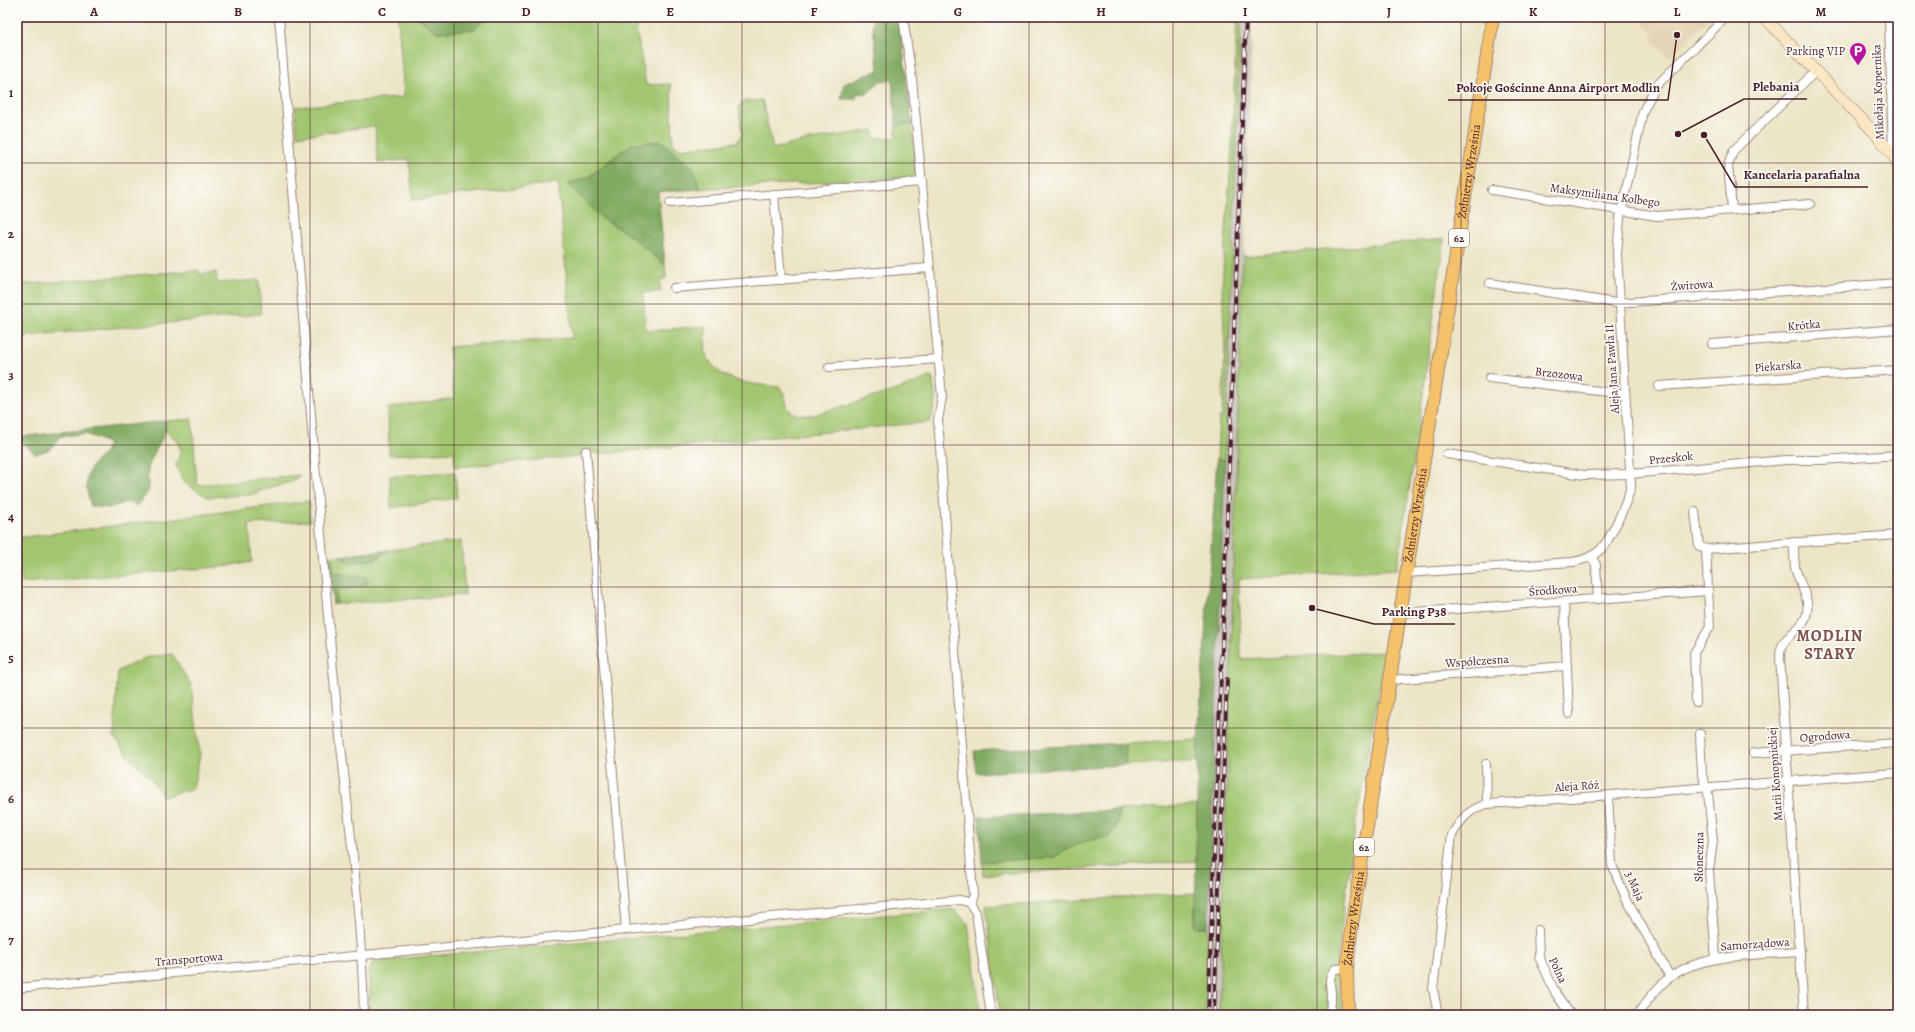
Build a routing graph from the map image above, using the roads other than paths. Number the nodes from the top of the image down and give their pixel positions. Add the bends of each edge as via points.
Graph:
1 (279, 17) edge
2 (903, 17) edge
3 (1493, 17) edge
4 (1726, 17) edge
5 (1764, 17) edge
6 (1889, 17) edge
7 (1816, 71) junction
8 (1896, 158) edge
9 (922, 182) junction
10 (1492, 190) dead end
11 (774, 194) junction
12 (670, 203) dead end
13 (1810, 204) dead end
14 (1732, 209) junction
15 (1622, 211) junction
16 (929, 268) junction
17 (781, 280) junction
18 (1490, 283) dead end
19 (1898, 283) edge
20 (674, 288) dead end
21 (1620, 302) junction
22 (1898, 329) edge
23 (1712, 344) dead end
24 (938, 359) junction
25 (829, 367) dead end
26 (1898, 370) edge
27 (1489, 378) dead end
28 (1659, 386) dead end
29 (1625, 394) junction
30 (586, 451) dead end
31 (1447, 454) dead end
32 (1898, 455) edge
33 (1630, 474) junction
34 (1695, 512) dead end
35 (1898, 535) edge
36 (1794, 542) junction
37 (1706, 549) junction
38 (1591, 556) junction
39 (1406, 573) junction
40 (1708, 591) junction
41 (1598, 599) junction
42 (1564, 602) junction
43 (1401, 613) junction
44 (1566, 666) junction
45 (1390, 680) junction
46 (1696, 702) dead end
47 (1569, 714) dead end
48 (1700, 734) dead end
49 (1898, 743) edge
50 (1786, 751) junction
51 (1753, 753) dead end
52 (1486, 764) dead end
53 (1898, 772) edge
54 (1788, 780) junction
55 (1706, 787) junction
56 (1608, 796) junction
57 (1487, 804) junction
58 (970, 904) junction
59 (626, 930) junction
60 (1538, 930) dead end
61 (1800, 952) junction
62 (362, 955) junction
63 (1716, 958) junction
64 (1347, 968) junction
65 (1670, 977) junction
66 (17, 988) edge
67 (364, 1015) edge
68 (991, 1015) edge
69 (1330, 1015) edge
70 (1348, 1015) edge
71 (1438, 1015) edge
72 (1571, 1015) edge
73 (1637, 1015) edge
74 (1804, 1015) edge

1 - 62 street via 332,662
2 - 9 street
3 - 39 main road, Żołnierzy Września / 62
4 - 15 street, Aleja Jana Pawła II via 1656,86 1643,111
5 - 7 street
6 - 8 street, Mikołaja Kopernika
7 - 8 street
7 - 14 street via 1734,150 1728,165
9 - 11 street
9 - 16 street
10 - 15 street, Maksymiliana Kolbego
11 - 12 street
11 - 17 street
13 - 14 street, Maksymiliana Kolbego
14 - 15 street, Maksymiliana Kolbego via 1657,216
15 - 21 street, Aleja Jana Pawła II via 1617,254
16 - 17 street
16 - 24 street
17 - 20 street
18 - 21 street, Żwirowa via 1595,301
19 - 21 street, Żwirowa
21 - 29 street, Aleja Jana Pawła II
22 - 23 street, Krótka
24 - 25 street
24 - 58 street via 941,405 938,420 973,895
26 - 28 street, Piekarska
27 - 29 street, Brzozowa
29 - 33 street, Aleja Jana Pawła II
30 - 59 street
31 - 33 street, Przeskok via 1584,475
32 - 33 street, Przeskok via 1786,460
33 - 38 street, Aleja Jana Pawła II via 1631,487 1626,501 1607,540 1599,551
34 - 37 street via 1699,546
35 - 36 street
36 - 37 street
36 - 50 street, Marii Konopnickiej via 1795,568 1808,611 1801,624 1781,646 1780,652
37 - 40 street
38 - 39 street, Aleja Jana Pawła II via 1573,562
38 - 41 street via 1596,565
39 - 43 main road, Żołnierzy Września / 62
40 - 41 street, Środkowa
40 - 46 street via 1710,627 1694,653
41 - 42 street, Środkowa
42 - 43 street, Środkowa
42 - 44 street
43 - 45 main road, Żołnierzy Września / 62
44 - 45 street, Współczesna
44 - 47 street
45 - 64 main road, Żołnierzy Września / 62
48 - 55 street, Słoneczna via 1702,775
49 - 50 street, Ogrodowa
50 - 51 street, Ogrodowa
50 - 54 street, Marii Konopnickiej
52 - 57 street
53 - 54 street, Aleja Róż
54 - 55 street, Aleja Róż
54 - 61 street, Marii Konopnickiej
55 - 56 street, Aleja Róż
55 - 63 street, Słoneczna via 1713,841 1709,871
56 - 57 street, Aleja Róż
56 - 65 street, 3 Maja via 1612,865 1626,898
57 - 71 street, Aleja Róż via 1466,814 1452,835 1433,989
58 - 59 street, Transportowa via 960,900
58 - 68 street via 976,913
59 - 62 street, Transportowa
60 - 72 street, Polna via 1539,957 1556,994
61 - 63 street, Samorządowa
61 - 74 street, Marii Konopnickiej
62 - 66 street, Transportowa
62 - 67 street
63 - 65 street, Samorządowa
64 - 69 street via 1335,969 1330,976
64 - 70 main road, Żołnierzy Września / 62
65 - 73 street, Samorządowa

